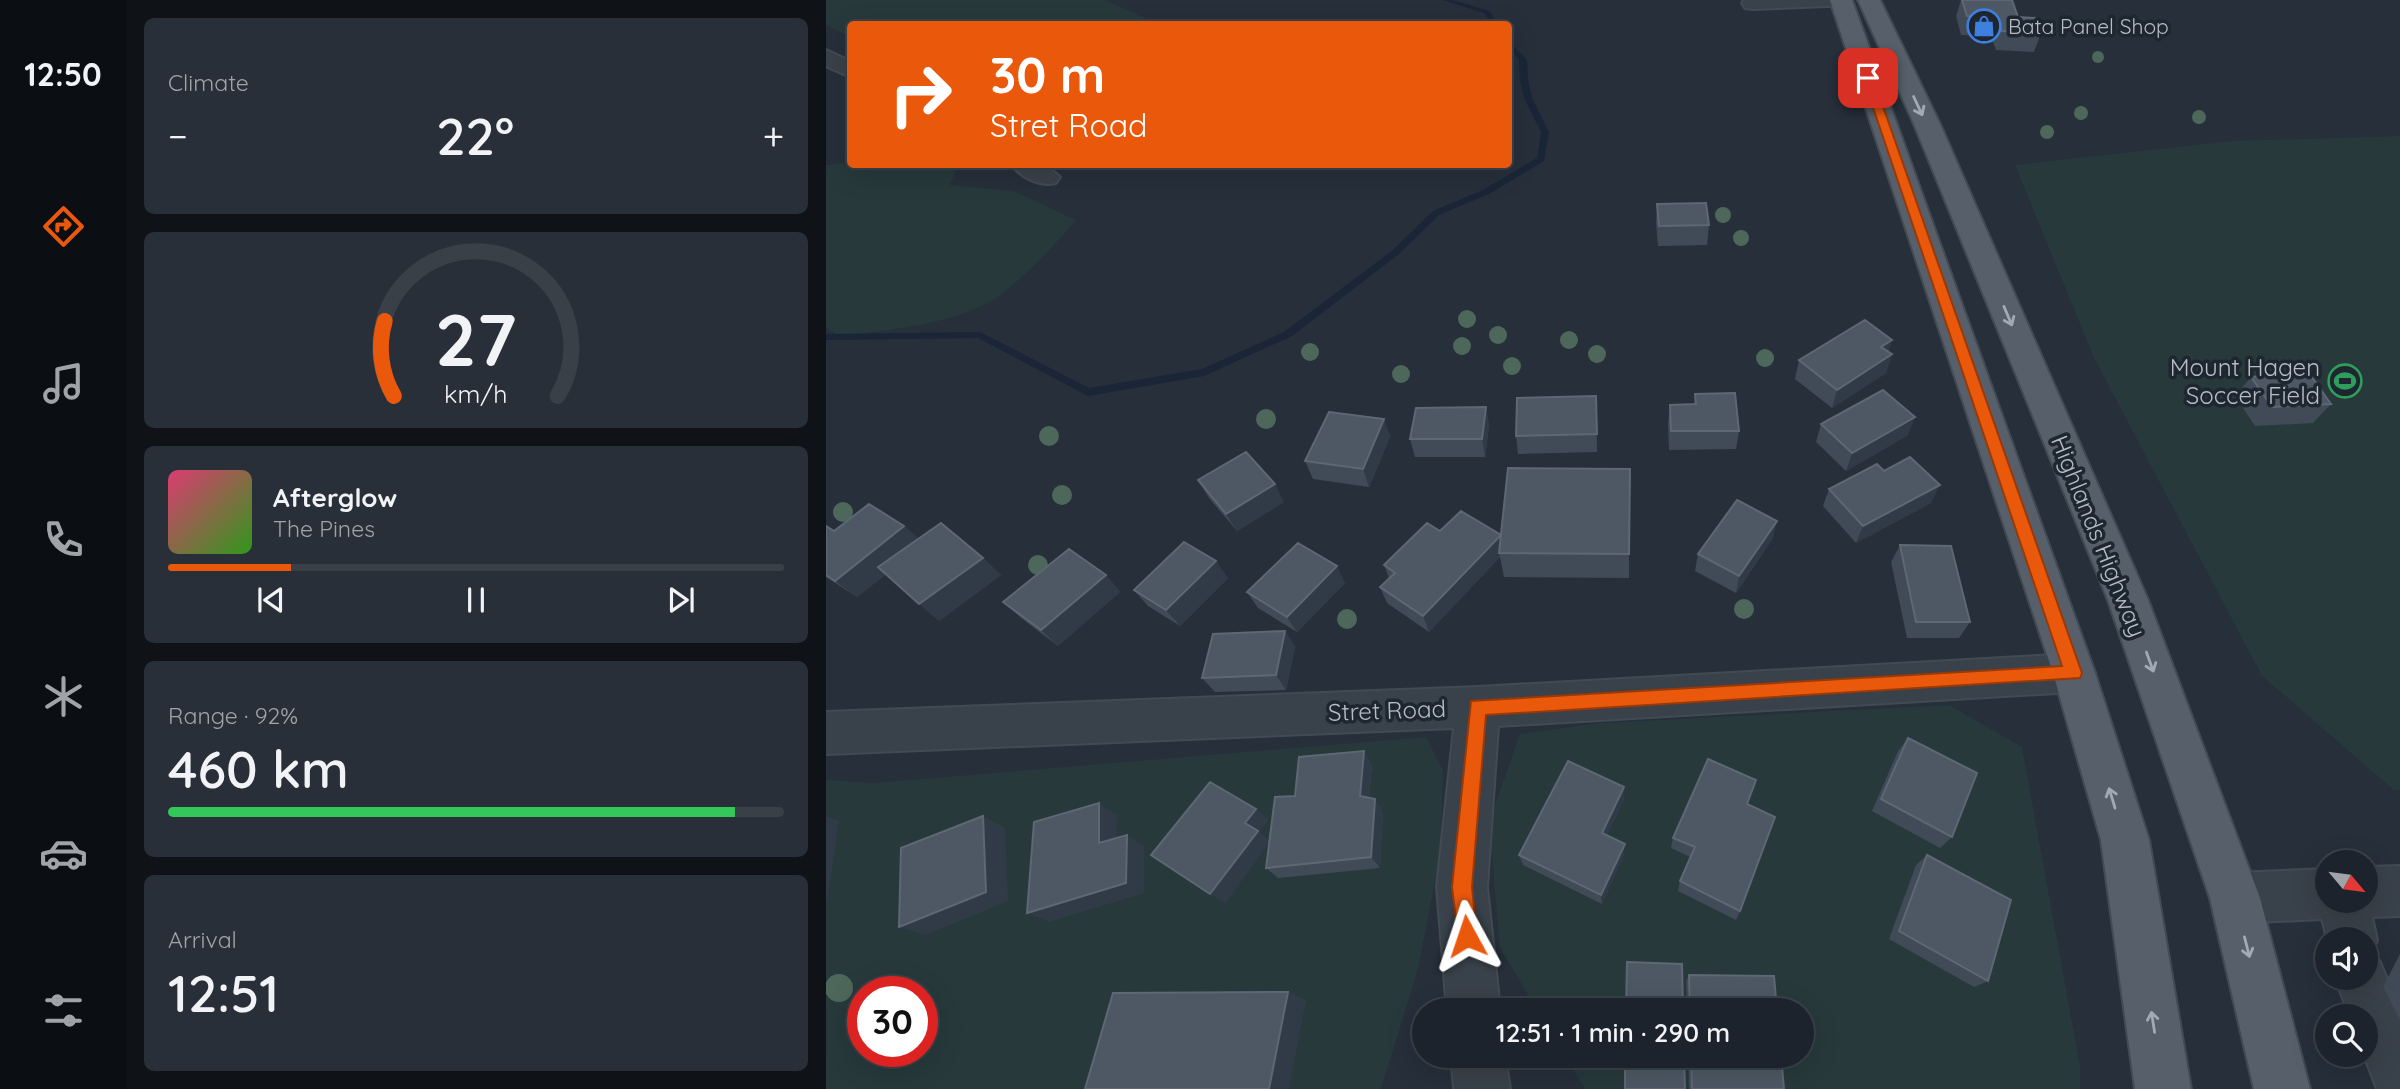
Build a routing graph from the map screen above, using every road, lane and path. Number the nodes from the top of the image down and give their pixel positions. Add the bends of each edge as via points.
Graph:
1 (1828, 0) edge
2 (1841, 0) edge
3 (1869, 0) edge
4 (1753, 3) dead end
5 (826, 57) edge
6 (847, 68) edge
7 (2074, 673) junction
8 (1478, 707) junction
9 (826, 733) edge
10 (2400, 891) edge
11 (2378, 892) edge
12 (2315, 895) edge
13 (2235, 898) junction
14 (2366, 990) edge
15 (1473, 998) edge
16 (1480, 1068) edge
17 (2400, 1077) edge
18 (1482, 1089) edge
19 (2163, 1089) edge
20 (2282, 1089) edge

1 - 4 street
2 - 7 main road
3 -> 13 main road, Highlands Highway via 1927,124 2128,600
5 - 6 street
7 - 8 street, Stret Road
19 -> 7 main road via 2125,840
8 - 9 street, Stret Road
8 - 15 street via 1462,887
10 - 11 street
12 - 13 street
13 -> 20 main road, Highlands Highway
14 - 17 street
16 - 18 street

